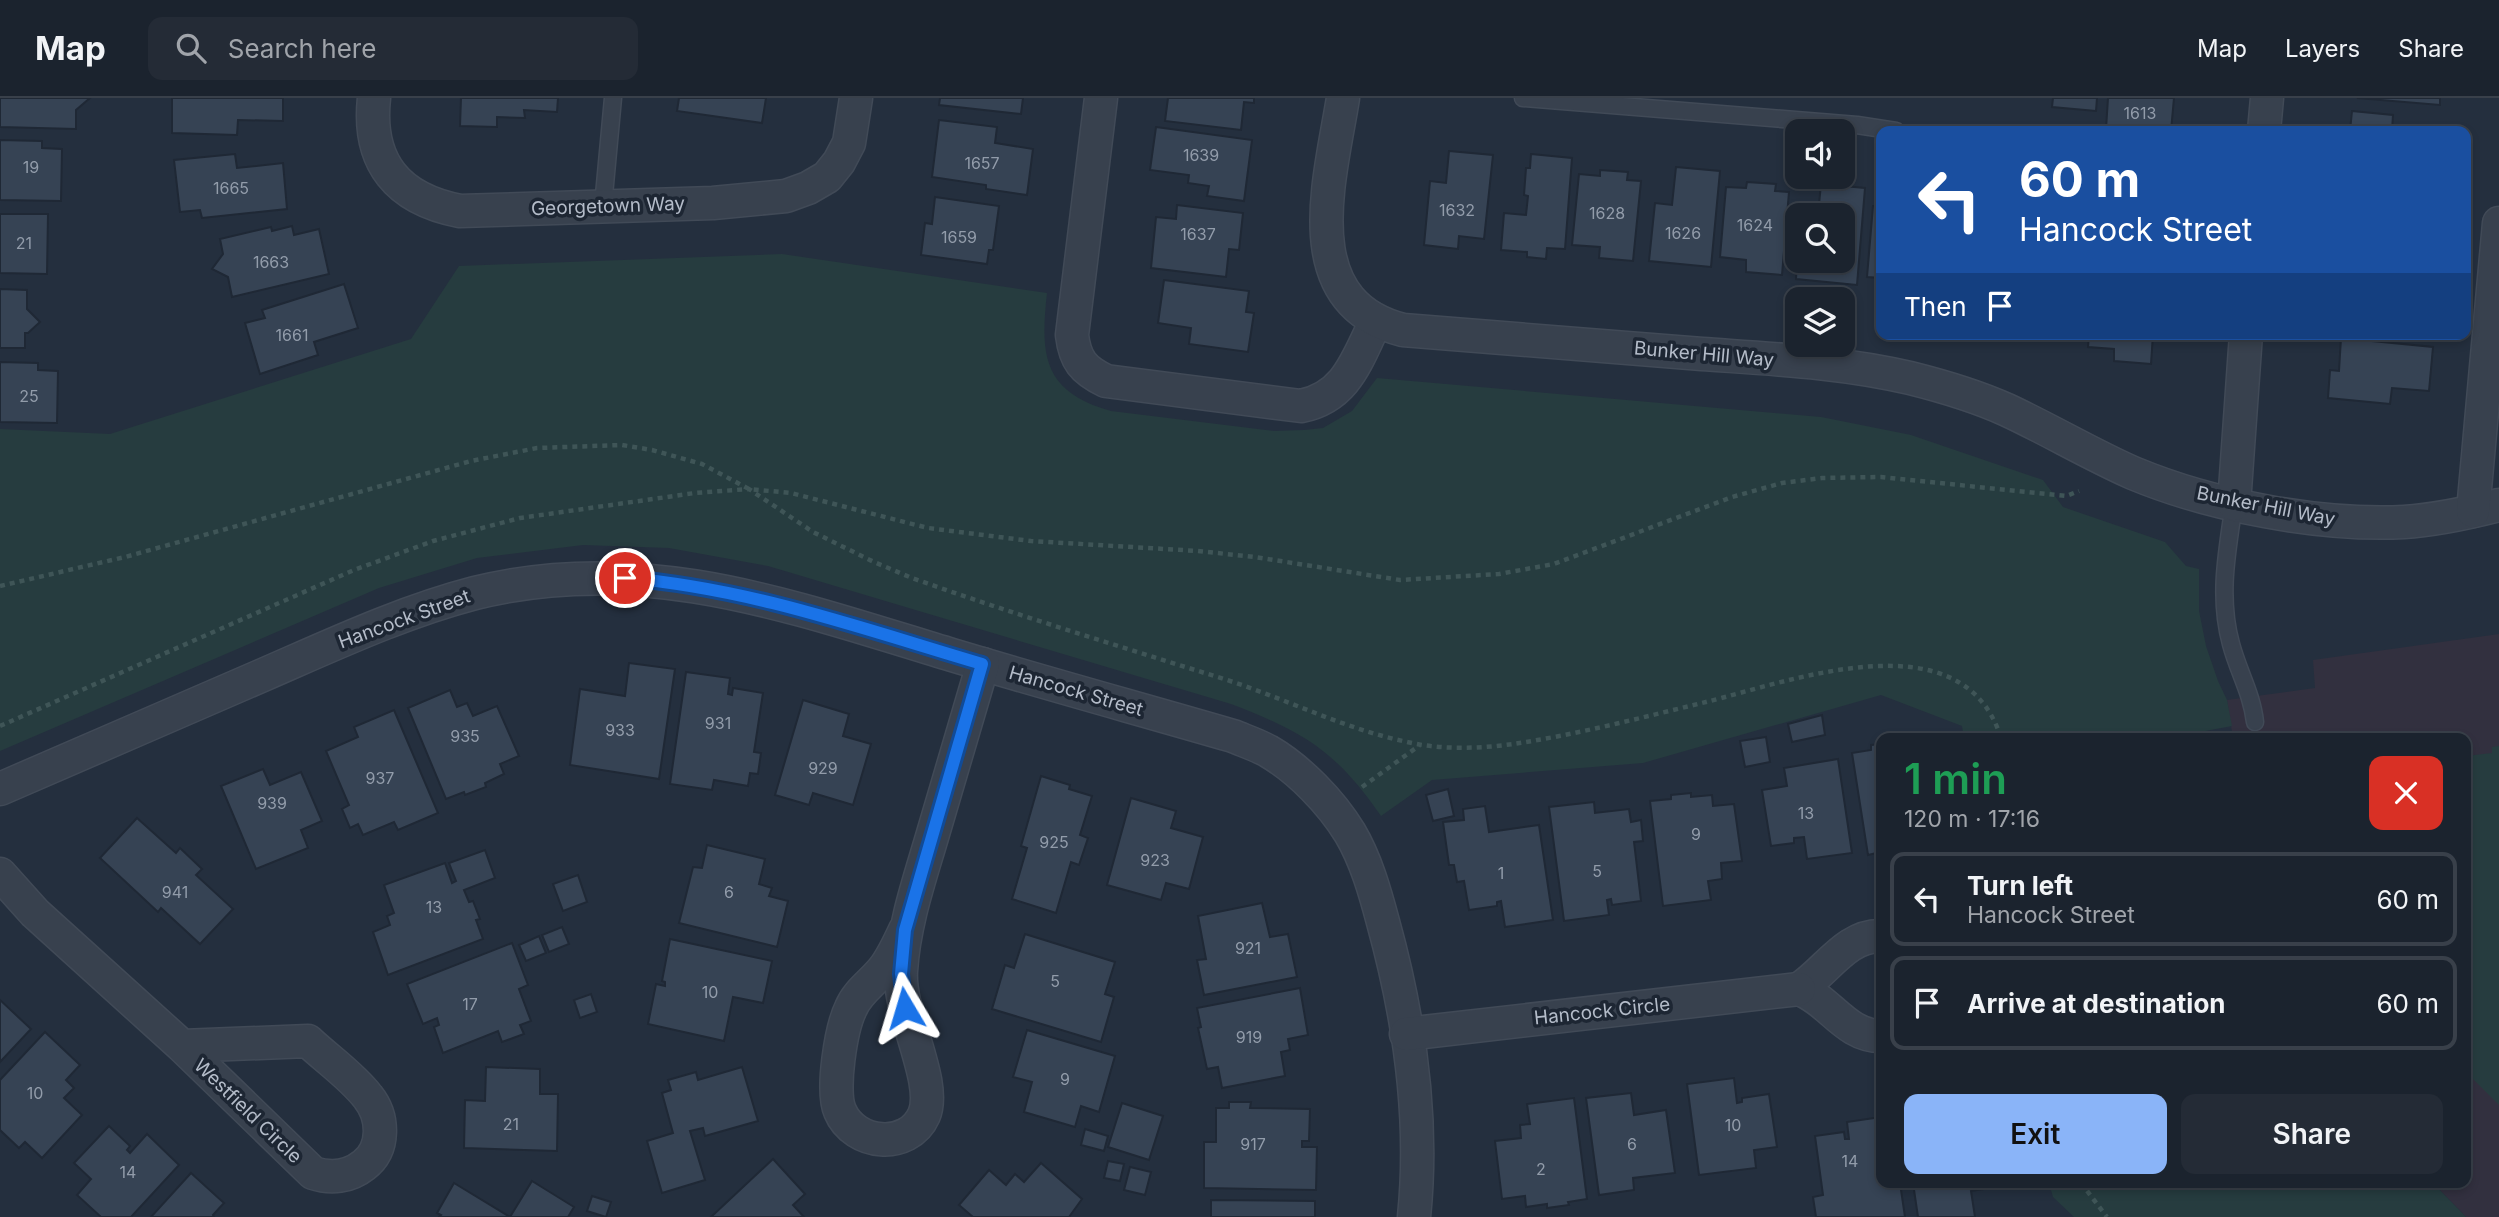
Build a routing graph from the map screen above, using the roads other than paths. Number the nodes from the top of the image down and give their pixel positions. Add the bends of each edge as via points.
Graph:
1 (374, 98) edge
2 (613, 98) edge
3 (856, 98) edge
4 (1101, 98) edge
5 (1343, 98) edge
6 (1524, 98) edge
7 (2267, 98) edge
8 (2264, 126) edge
9 (1876, 128) edge
10 (603, 206) junction
11 (2499, 223) edge
12 (1376, 321) junction
13 (2246, 340) edge
14 (2234, 504) junction
15 (2486, 508) edge
16 (982, 664) junction
17 (2256, 722) dead end
18 (0, 789) edge
19 (0, 874) edge
20 (905, 930) junction
21 (1876, 936) edge
22 (1799, 989) junction
23 (1406, 1034) junction
24 (1876, 1035) edge
25 (182, 1046) junction
26 (1414, 1217) edge

1 - 10 street, Georgetown Way via 375,138 383,163 398,185 436,207 460,211
2 - 10 lane
3 - 10 street, Georgetown Way via 849,143 839,162 827,177 808,188 758,200
4 - 12 street via 1072,335 1073,347 1089,373 1106,381 1301,406 1335,393
5 - 12 street, Bunker Hill Way via 1329,182 1327,245 1331,266 1348,298
6 - 9 lane
7 - 8 street
11 - 15 street
12 - 14 street, Bunker Hill Way via 1403,330 1835,364 1909,378 2004,408 2136,474
13 - 14 street
14 - 15 street, Bunker Hill Way via 2368,522 2419,520
14 - 17 lane via 2223,596 2231,648 2252,699
16 - 18 street, Hancock Street via 766,599 670,581 625,578 530,583 418,610
16 - 20 street
16 - 23 street, Hancock Street via 1233,736 1268,750 1297,772 1333,810 1362,858 1391,951
19 - 25 street, Westfield Circle via 35,913
20 - 20 street via 884,968 851,1006 835,1081 838,1104 848,1125 874,1139 904,1135 916,1128 928,1100 901,992
21 - 22 street via 1857,941
22 - 23 street, Hancock Circle
22 - 24 street via 1853,1029
23 - 26 street, Hancock Street via 1416,1109
25 - 25 street, Westfield Circle via 313,1173 351,1173 375,1152 380,1139 376,1109 368,1096 308,1041

